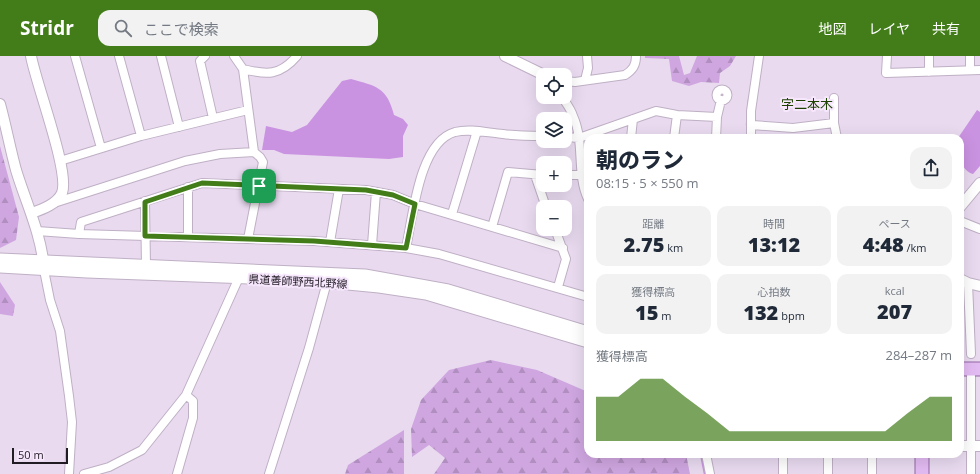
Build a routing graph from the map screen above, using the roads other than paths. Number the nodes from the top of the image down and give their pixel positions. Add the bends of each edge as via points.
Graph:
1 (31, 56) edge
2 (75, 56) edge
3 (119, 56) edge
4 (161, 56) edge
5 (204, 56) edge
6 (234, 56) edge
7 (297, 56) edge
8 (505, 56) edge
9 (587, 56) edge
10 (636, 56) edge
11 (760, 56) edge
12 (887, 56) edge
13 (929, 56) edge
14 (970, 56) edge
15 (243, 69) junction
16 (970, 70) junction
17 (980, 70) edge
18 (536, 71) edge
19 (929, 72) junction
20 (585, 80) junction
21 (572, 81) edge
22 (834, 98) dead end
23 (721, 100) dead end
24 (0, 104) edge
25 (566, 104) edge
26 (248, 110) junction
27 (677, 115) junction
28 (717, 117) junction
29 (213, 118) junction
30 (633, 119) junction
31 (834, 123) junction
32 (752, 125) junction
33 (179, 127) junction
34 (477, 131) junction
35 (590, 134) edge
36 (631, 134) edge
37 (675, 134) edge
38 (716, 134) edge
39 (751, 134) edge
40 (837, 134) edge
41 (536, 135) edge
42 (141, 136) junction
43 (584, 136) edge
44 (572, 138) edge
45 (578, 138) junction
46 (101, 148) junction
47 (254, 152) junction
48 (60, 161) junction
49 (584, 170) edge
50 (536, 175) edge
51 (572, 175) edge
52 (584, 175) edge
53 (980, 183) edge
54 (259, 186) junction
55 (188, 187) junction
56 (340, 189) junction
57 (376, 192) junction
58 (145, 202) junction
59 (964, 202) edge
60 (52, 204) junction
61 (415, 204) junction
62 (32, 213) junction
63 (452, 214) junction
64 (964, 223) edge
65 (492, 227) junction
66 (980, 229) edge
67 (37, 231) junction
68 (79, 234) junction
69 (145, 236) junction
70 (558, 236) edge
71 (188, 237) junction
72 (248, 239) junction
73 (330, 242) junction
74 (372, 245) junction
75 (406, 248) junction
76 (562, 248) junction
77 (0, 259) edge
78 (44, 266) junction
79 (146, 266) junction
80 (0, 267) edge
81 (241, 273) junction
82 (964, 281) edge
83 (326, 282) junction
84 (980, 286) edge
85 (558, 287) junction
86 (584, 296) edge
87 (584, 331) edge
88 (584, 341) edge
89 (970, 358) edge
90 (970, 371) edge
91 (186, 395) junction
92 (964, 446) edge
93 (975, 446) edge
94 (707, 458) edge
95 (783, 458) edge
96 (828, 458) edge
97 (872, 458) edge
98 (922, 458) edge
99 (69, 474) edge
100 (84, 474) edge
101 (177, 474) edge
102 (270, 474) edge
103 (710, 474) edge
104 (783, 474) edge
105 (828, 474) edge
106 (872, 474) edge
107 (922, 474) edge
108 (971, 474) edge

1 - 48 street
2 - 46 street
3 - 42 street
4 - 33 street
5 - 29 street via 200,61
6 - 15 street
7 - 15 street via 284,68 272,73 262,74
8 - 18 street
9 - 20 street
10 - 20 street via 636,64 626,75
11 - 32 street via 751,111
12 - 19 street via 886,73
13 - 19 street
14 - 16 street
15 - 26 street
16 - 17 street
16 - 19 street
20 - 21 street
22 - 31 street
23 - 28 street
24 - 62 street via 16,170
25 - 45 street via 574,116
26 - 29 street
26 - 47 street
27 - 28 street
27 - 30 street via 656,111
27 - 37 street
28 - 38 street
29 - 33 street
30 - 35 street
30 - 36 street
31 - 32 street via 793,128
31 - 40 street
32 - 39 street
33 - 42 street
34 - 41 street
34 - 61 street via 454,132 434,146 425,164
34 - 63 street
42 - 46 street
43 - 45 street
44 - 45 street
45 - 49 street
46 - 48 street
47 - 54 street via 263,162
47 - 60 street via 220,154 185,161
48 - 60 street via 64,184 62,193
50 - 65 street via 508,172
51 - 52 street
53 - 59 street
54 - 55 street via 202,183
54 - 56 street
54 - 72 street
55 - 58 street
55 - 71 street
56 - 57 street
56 - 73 street
57 - 61 street via 393,195
57 - 74 street
58 - 68 street via 81,222
58 - 69 street
60 - 62 street
61 - 63 street
61 - 75 street
62 - 67 street
63 - 65 street
64 - 66 street
65 - 76 street
67 - 68 street
67 - 78 street
68 - 69 street
69 - 71 street
69 - 79 street
70 - 76 street
71 - 72 street
72 - 73 street
73 - 74 street
74 - 75 street
75 - 85 street via 439,254
76 - 85 street via 566,259
77 - 78 main road, 県道善師野西北野線
78 - 79 main road, 県道善師野西北野線
78 - 80 main road, 県道善師野西北野線
78 - 81 main road, 県道善師野西北野線
78 - 99 street via 50,300 60,331 69,396 72,422
79 - 81 main road, 県道善師野西北野線
81 - 83 main road, 県道善師野西北野線
81 - 87 main road, 県道善師野西北野線 via 365,275 425,285
81 - 91 street
82 - 84 street
82 - 89 street
83 - 88 main road, 県道善師野西北野線 via 426,294
83 - 102 street via 309,348
85 - 86 street
90 - 93 street
91 - 100 street via 142,450 109,467
91 - 101 street via 193,401 193,418
92 - 93 street
93 - 108 street
94 - 103 street
95 - 104 street
96 - 105 street
97 - 106 street
98 - 107 main road

